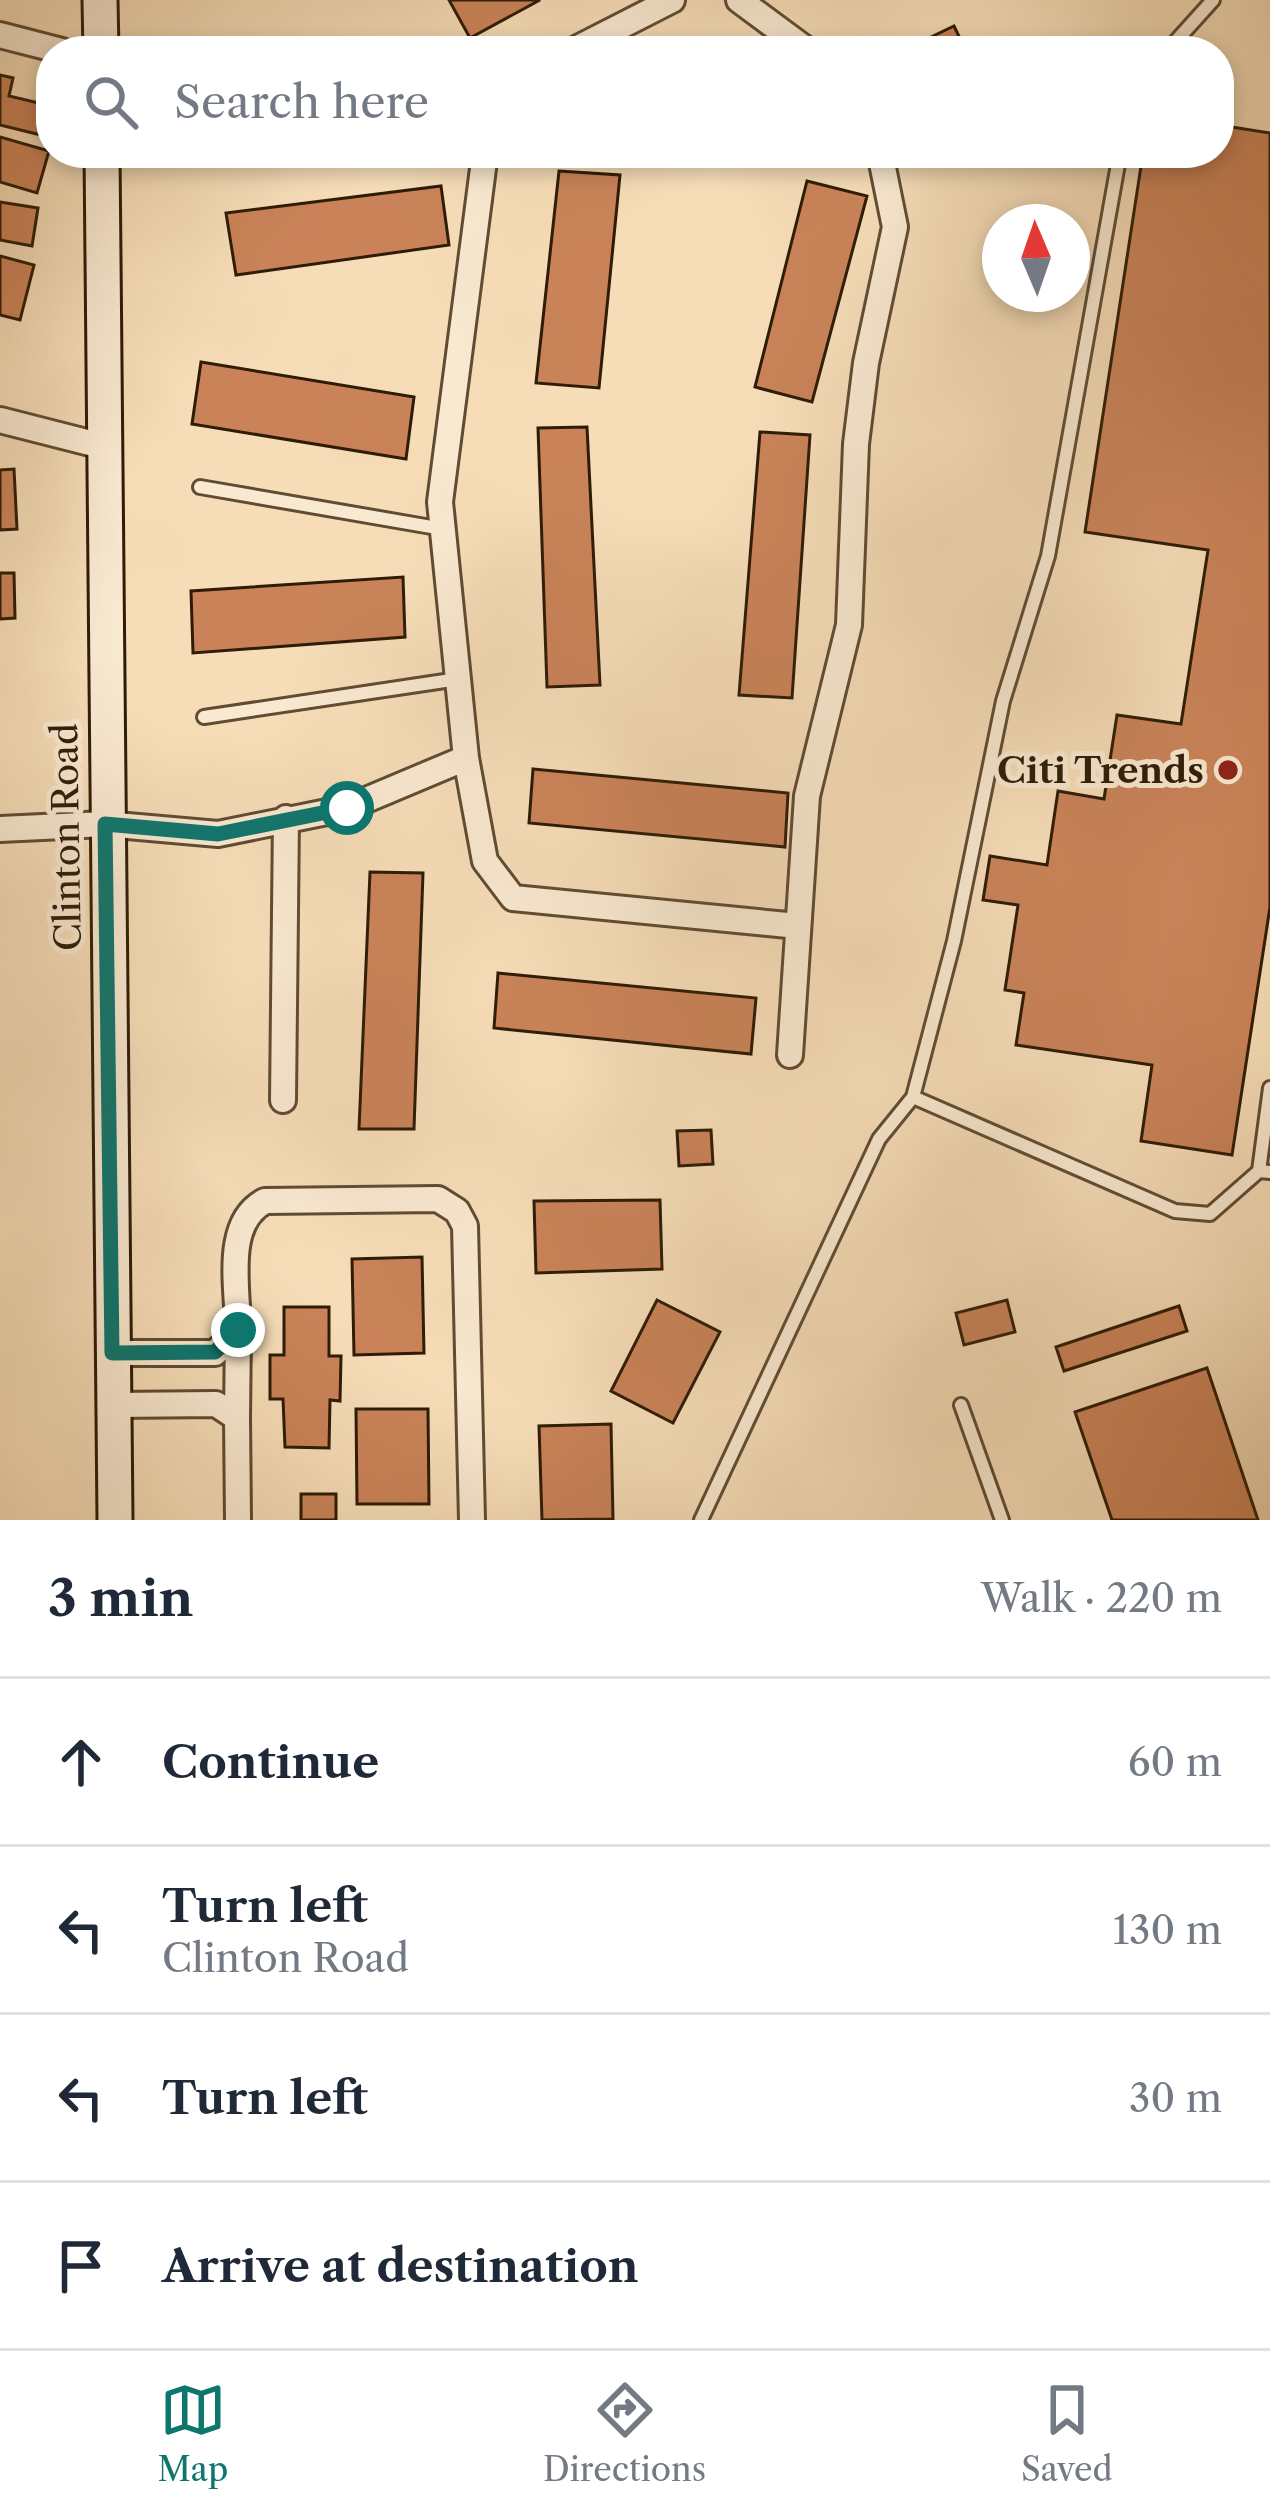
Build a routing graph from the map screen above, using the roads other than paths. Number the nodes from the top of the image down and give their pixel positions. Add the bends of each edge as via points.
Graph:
1 (100, 0) edge
2 (673, 0) edge
3 (739, 0) edge
4 (1213, 0) edge
5 (0, 35) edge
6 (101, 36) edge
7 (602, 36) edge
8 (788, 36) edge
9 (1180, 36) edge
10 (36, 44) edge
11 (102, 168) edge
12 (483, 168) edge
13 (883, 168) edge
14 (1117, 168) edge
15 (0, 420) edge
16 (102, 446) junction
17 (200, 487) dead end
18 (443, 530) junction
19 (458, 679) junction
20 (204, 717) dead end
21 (466, 758) junction
22 (286, 818) junction
23 (105, 824) junction
24 (0, 829) edge
25 (798, 926) junction
26 (790, 1055) dead end
27 (1270, 1088) edge
28 (913, 1096) junction
29 (283, 1100) dead end
30 (1264, 1171) edge
31 (238, 1330) junction
32 (112, 1353) junction
33 (113, 1405) junction
34 (961, 1405) dead end
35 (237, 1418) junction
36 (115, 1520) edge
37 (238, 1520) edge
38 (472, 1520) edge
39 (701, 1520) edge
40 (1002, 1520) edge

1 - 6 street
2 - 7 street
3 - 8 street
4 - 9 lane
5 - 10 street
11 - 16 street, Clinton Road
12 - 18 street via 440,502
13 - 25 street via 896,227 866,363 849,625 807,796
14 - 28 lane via 1048,556 1003,701
15 - 16 street
16 - 23 street, Clinton Road
17 - 18 lane
18 - 19 street
19 - 20 lane
19 - 21 street
21 - 22 street via 347,808
21 - 25 street via 485,861 513,898
22 - 23 street via 218,834
22 - 29 street
23 - 24 street
23 - 32 street, Clinton Road
25 - 26 street
27 - 30 lane
28 - 30 lane via 1175,1211 1210,1214
28 - 39 lane via 880,1139
31 - 32 street via 215,1352
31 - 35 street
31 - 38 street via 238,1228 248,1210 265,1201 438,1199 457,1211 465,1226
32 - 33 street, Clinton Road
33 - 35 street via 216,1404
33 - 36 street, Clinton Road
34 - 40 lane
35 - 37 street

